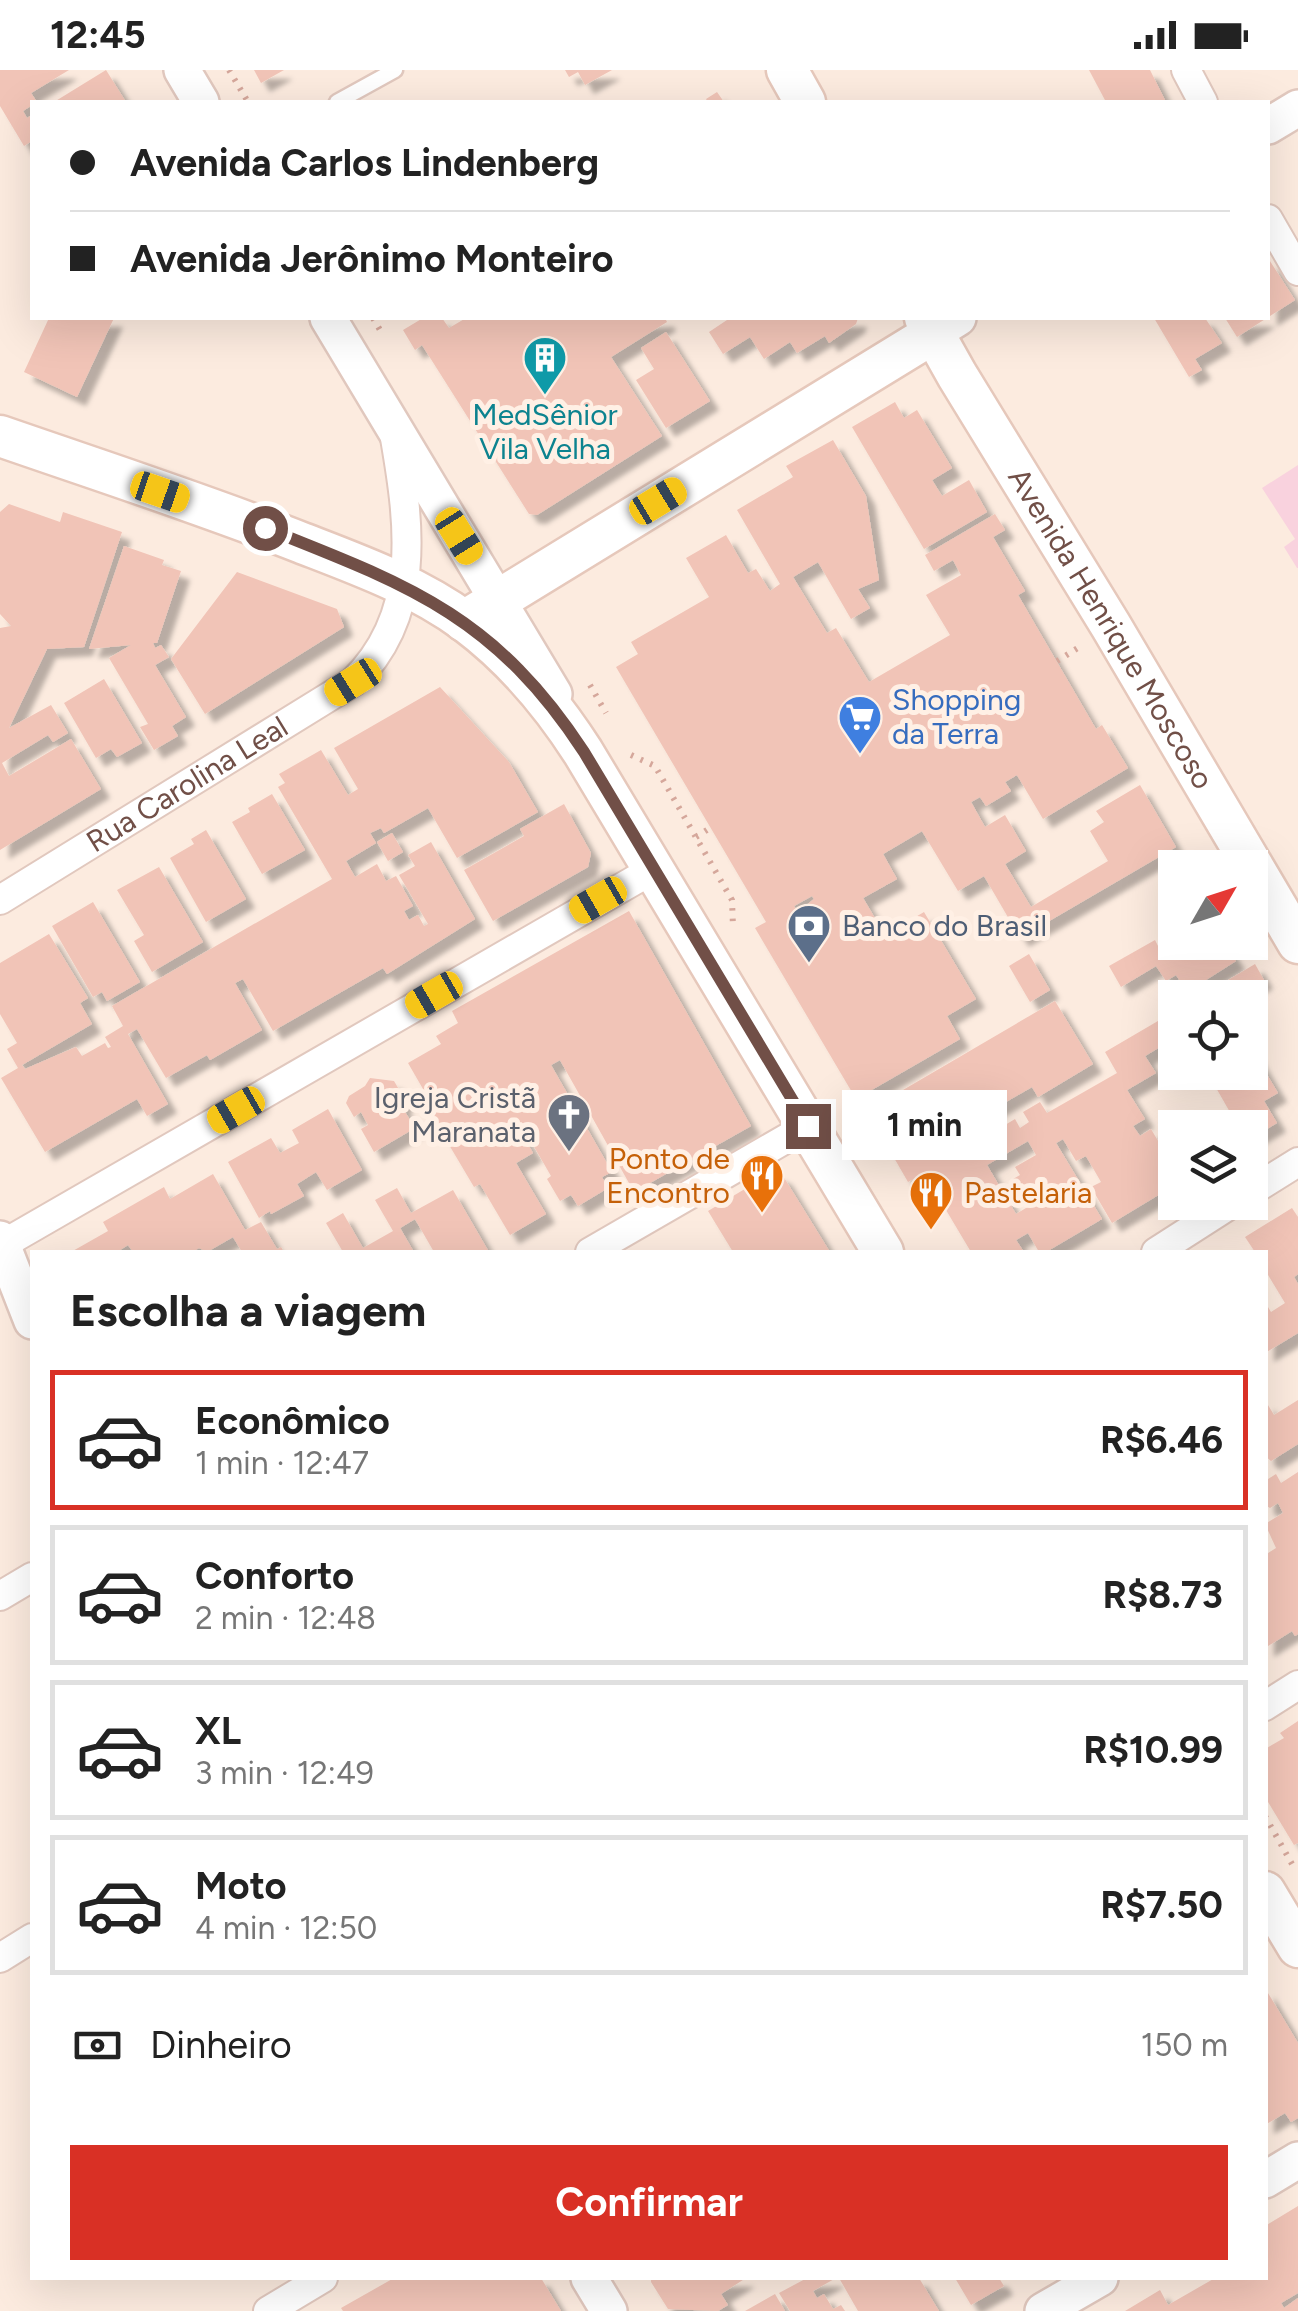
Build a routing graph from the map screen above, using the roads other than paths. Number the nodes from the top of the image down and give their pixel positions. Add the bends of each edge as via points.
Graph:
1 (182, 70) edge
2 (395, 70) edge
3 (787, 70) edge
4 (1186, 70) edge
5 (200, 100) edge
6 (340, 100) edge
7 (804, 100) edge
8 (1202, 100) edge
9 (1298, 108) edge
10 (1270, 125) edge
11 (1270, 222) edge
12 (1298, 271) edge
13 (329, 320) edge
14 (939, 323) edge
15 (394, 431) junction
16 (0, 436) edge
17 (404, 585) junction
18 (498, 600) junction
19 (464, 621) junction
20 (584, 752) junction
21 (654, 869) junction
22 (0, 900) edge
23 (1298, 943) edge
24 (808, 1126) junction
25 (1298, 1162) edge
26 (1268, 1181) edge
27 (1206, 1220) edge
28 (1, 1244) edge
29 (593, 1250) edge
30 (882, 1250) edge
31 (1159, 1250) edge
32 (30, 1316) edge
33 (30, 1578) edge
34 (0, 1596) edge
35 (1298, 1685) edge
36 (1268, 1704) edge
37 (1268, 1897) edge
38 (30, 1939) edge
39 (1298, 1947) edge
40 (0, 1958) edge
41 (1298, 2160) edge
42 (1268, 2178) edge
43 (320, 2280) edge
44 (591, 2280) edge
45 (1097, 2280) edge
46 (268, 2311) edge
47 (609, 2311) edge
48 (1044, 2311) edge

1 - 5 street
2 - 6 lane
3 - 7 main road
4 - 8 street
9 - 10 street
11 - 12 street
13 - 15 street
14 - 18 main road
14 - 23 main road, Avenida Henrique Moscoso
15 - 17 street, Rua Carolina Leal
15 - 18 street
16 - 17 main road via 265,528
17 - 19 main road
17 - 22 street, Rua Carolina Leal via 384,646 353,682
18 - 19 main road
18 - 20 street
19 - 20 main road via 531,680
20 - 21 main road
21 - 24 main road
21 - 28 street
24 - 29 street
24 - 30 main road
25 - 26 street
27 - 31 street
28 - 32 street
33 - 34 street
35 - 36 street
37 - 39 main road
38 - 40 street
41 - 42 street
43 - 46 street
44 - 47 street
45 - 48 street

